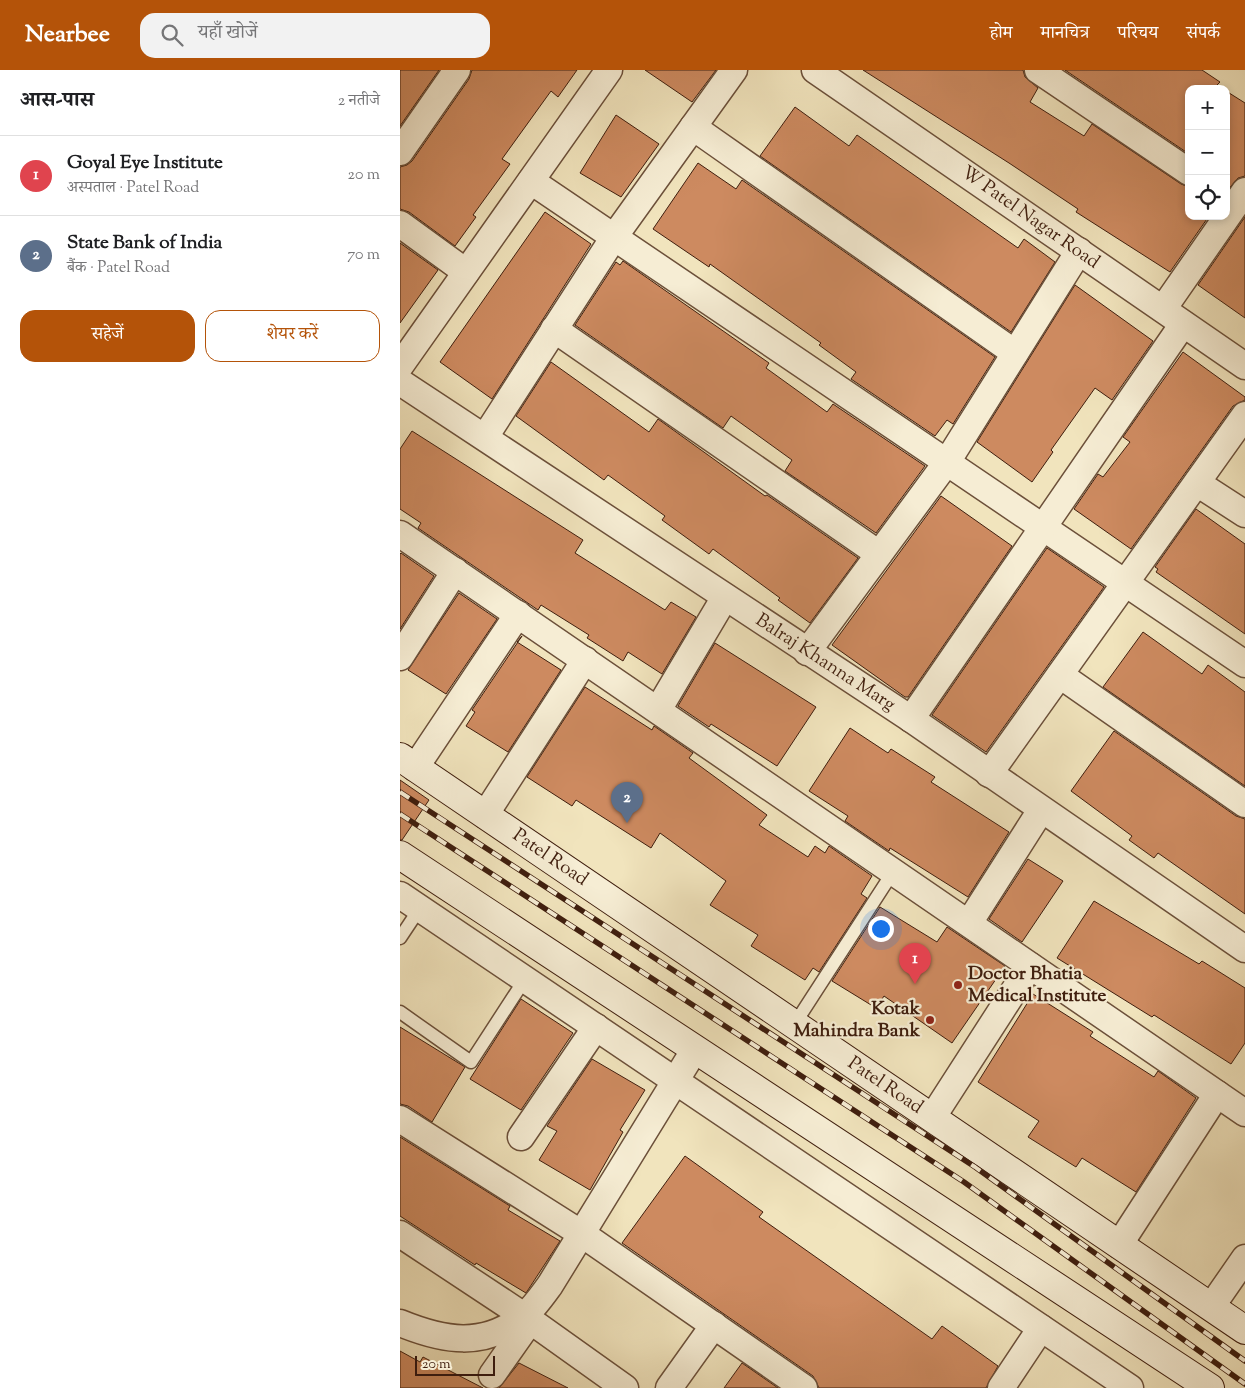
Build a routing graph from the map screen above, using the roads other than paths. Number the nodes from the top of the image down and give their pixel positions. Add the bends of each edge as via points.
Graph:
1 (457, 70) edge
2 (734, 70) edge
3 (815, 70) edge
4 (1038, 70) edge
5 (607, 71) edge
6 (693, 127) junction
7 (400, 152) edge
8 (1185, 169) edge
9 (532, 181) junction
10 (1236, 197) edge
11 (400, 224) edge
12 (614, 237) junction
13 (1079, 251) junction
14 (466, 272) junction
15 (1173, 316) junction
16 (554, 330) junction
17 (1015, 353) junction
18 (400, 366) edge
19 (1245, 366) edge
20 (400, 382) edge
21 (1245, 415) edge
22 (485, 437) junction
23 (947, 462) junction
24 (1197, 483) junction
25 (1245, 514) edge
26 (1043, 527) junction
27 (400, 534) edge
28 (879, 554) junction
29 (455, 571) junction
30 (1126, 583) junction
31 (725, 597) junction
32 (518, 614) junction
33 (807, 652) junction
34 (400, 657) edge
35 (585, 660) junction
36 (1245, 664) edge
37 (1060, 675) junction
38 (658, 710) junction
39 (911, 719) junction
40 (408, 763) edge
41 (989, 774) junction
42 (1245, 804) edge
43 (1041, 810) junction
44 (485, 815) junction
45 (400, 855) edge
46 (893, 872) junction
47 (410, 902) edge
48 (968, 923) junction
49 (400, 938) edge
50 (1245, 949) edge
51 (1030, 966) junction
52 (525, 979) junction
53 (400, 1012) edge
54 (794, 1025) junction
55 (596, 1027) junction
56 (695, 1049) junction
57 (675, 1080) junction
58 (1217, 1094) junction
59 (1245, 1113) edge
60 (932, 1118) junction
61 (400, 1119) edge
62 (521, 1137) dead end
63 (400, 1234) edge
64 (582, 1234) junction
65 (1119, 1245) junction
66 (1245, 1258) edge
67 (1211, 1307) junction
68 (527, 1319) junction
69 (400, 1323) edge
70 (714, 1325) junction
71 (1041, 1328) junction
72 (1245, 1330) edge
73 (492, 1375) dead end
74 (625, 1388) edge
75 (668, 1388) edge
76 (804, 1388) edge
77 (1001, 1388) edge
78 (1130, 1388) edge
79 (1210, 1388) edge

1 - 7 street
2 - 6 street
3 - 13 street, W Patel Nagar Road
4 - 8 street
5 - 9 street
6 - 12 street
6 - 17 street
9 - 12 street
9 - 14 street
10 - 15 street
11 - 14 street
12 - 16 street
12 - 23 street
13 - 15 street, W Patel Nagar Road
13 - 17 street
14 - 18 street
15 - 19 street, W Patel Nagar Road
15 - 26 street
16 - 22 street
16 - 28 street
17 - 23 street
20 - 22 street, Balraj Khanna Marg
21 - 24 street
22 - 31 street, Balraj Khanna Marg
23 - 26 street
23 - 28 street
24 - 25 street
24 - 30 street
26 - 30 street
26 - 39 street
27 - 29 street
28 - 33 street
29 - 32 street
29 - 34 street
30 - 36 street
30 - 37 street
31 - 33 street, Balraj Khanna Marg
31 - 38 street
32 - 35 street
32 - 40 street
33 - 39 street, Balraj Khanna Marg
35 - 38 street
35 - 44 street
37 - 41 street
37 - 42 street
38 - 46 street
39 - 41 street, Balraj Khanna Marg
40 - 44 main road, Patel Road
41 - 43 street, Balraj Khanna Marg
43 - 48 street
43 - 50 street, Balraj Khanna Marg
44 - 54 main road, Patel Road
45 - 56 main road
46 - 48 street
46 - 54 lane
47 - 49 lane
47 - 52 street
48 - 51 street
51 - 58 street
51 - 60 street
52 - 53 lane via 471,1062
52 - 55 street
54 - 60 main road, Patel Road
55 - 57 street
55 - 62 street
56 - 57 street
56 - 79 main road
57 - 64 street
57 - 71 street
58 - 59 street
58 - 65 street
60 - 65 main road, Patel Road
61 - 64 street
63 - 68 street
64 - 68 street
64 - 70 street
65 - 67 main road, Patel Road
66 - 67 street
67 - 72 main road, Patel Road
68 - 69 street via 495,1335 461,1340
68 - 73 street
68 - 74 street
70 - 75 street
70 - 76 street
71 - 77 street
71 - 78 street

